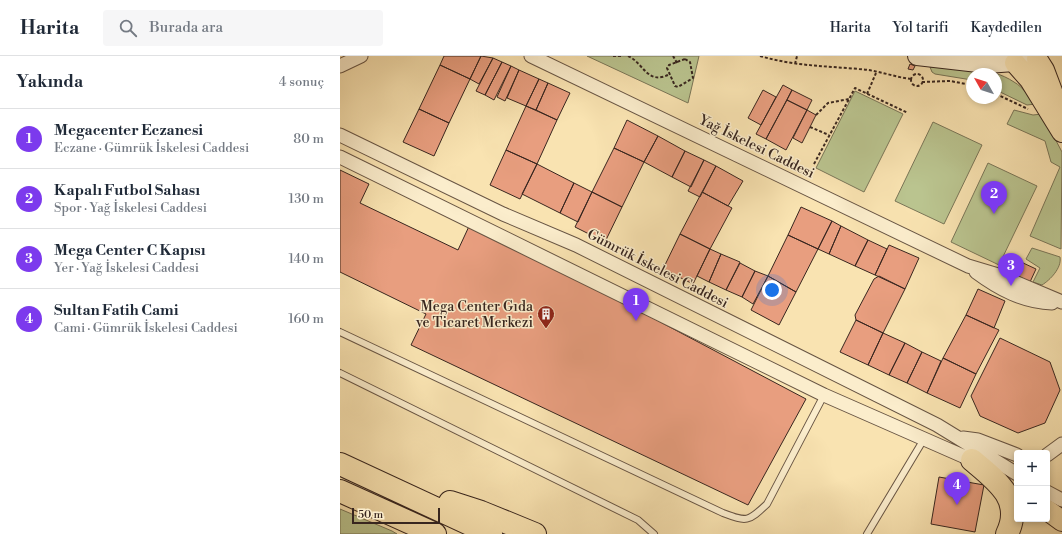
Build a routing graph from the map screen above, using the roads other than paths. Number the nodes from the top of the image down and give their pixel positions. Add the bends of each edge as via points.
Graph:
1 (361, 56) edge
2 (531, 56) edge
3 (917, 56) edge
4 (1028, 58) edge
5 (340, 66) edge
6 (1055, 110) edge
7 (1062, 132) edge
8 (340, 135) edge
9 (340, 157) edge
10 (1062, 303) edge
11 (340, 332) edge
12 (340, 373) edge
13 (824, 395) junction
14 (957, 438) junction
15 (924, 439) junction
16 (1062, 444) edge
17 (1050, 453) edge
18 (1014, 454) edge
19 (972, 460) junction
20 (340, 464) edge
21 (1014, 472) edge
22 (1014, 487) edge
23 (340, 491) edge
24 (1050, 494) edge
25 (409, 495) junction
26 (1062, 500) edge
27 (1050, 512) edge
28 (1062, 521) edge
29 (435, 534) edge
30 (491, 534) edge
31 (535, 534) edge
32 (654, 534) edge
33 (867, 534) edge
34 (1007, 534) edge

1 - 5 street
2 - 10 street, Yağ İskelesi Caddesi via 968,266 998,275
3 - 4 main road via 987,64
4 - 6 main road via 1030,80
6 - 7 main road
8 - 14 street, Gümrük İskelesi Caddesi via 503,214 576,244 930,422
9 - 13 street
11 - 13 lane via 742,520 754,516 767,504
12 - 32 lane via 638,520
13 - 15 street
14 - 18 street via 978,440
14 - 21 street, Gümrük İskelesi Caddesi
15 - 19 street
15 - 33 lane
16 - 17 street
19 - 22 main road
19 - 34 highway via 998,483 1009,498 1013,516
20 - 25 highway
23 - 29 highway
24 - 26 street
25 - 30 highway
25 - 31 highway via 437,498 481,512
27 - 28 main road

